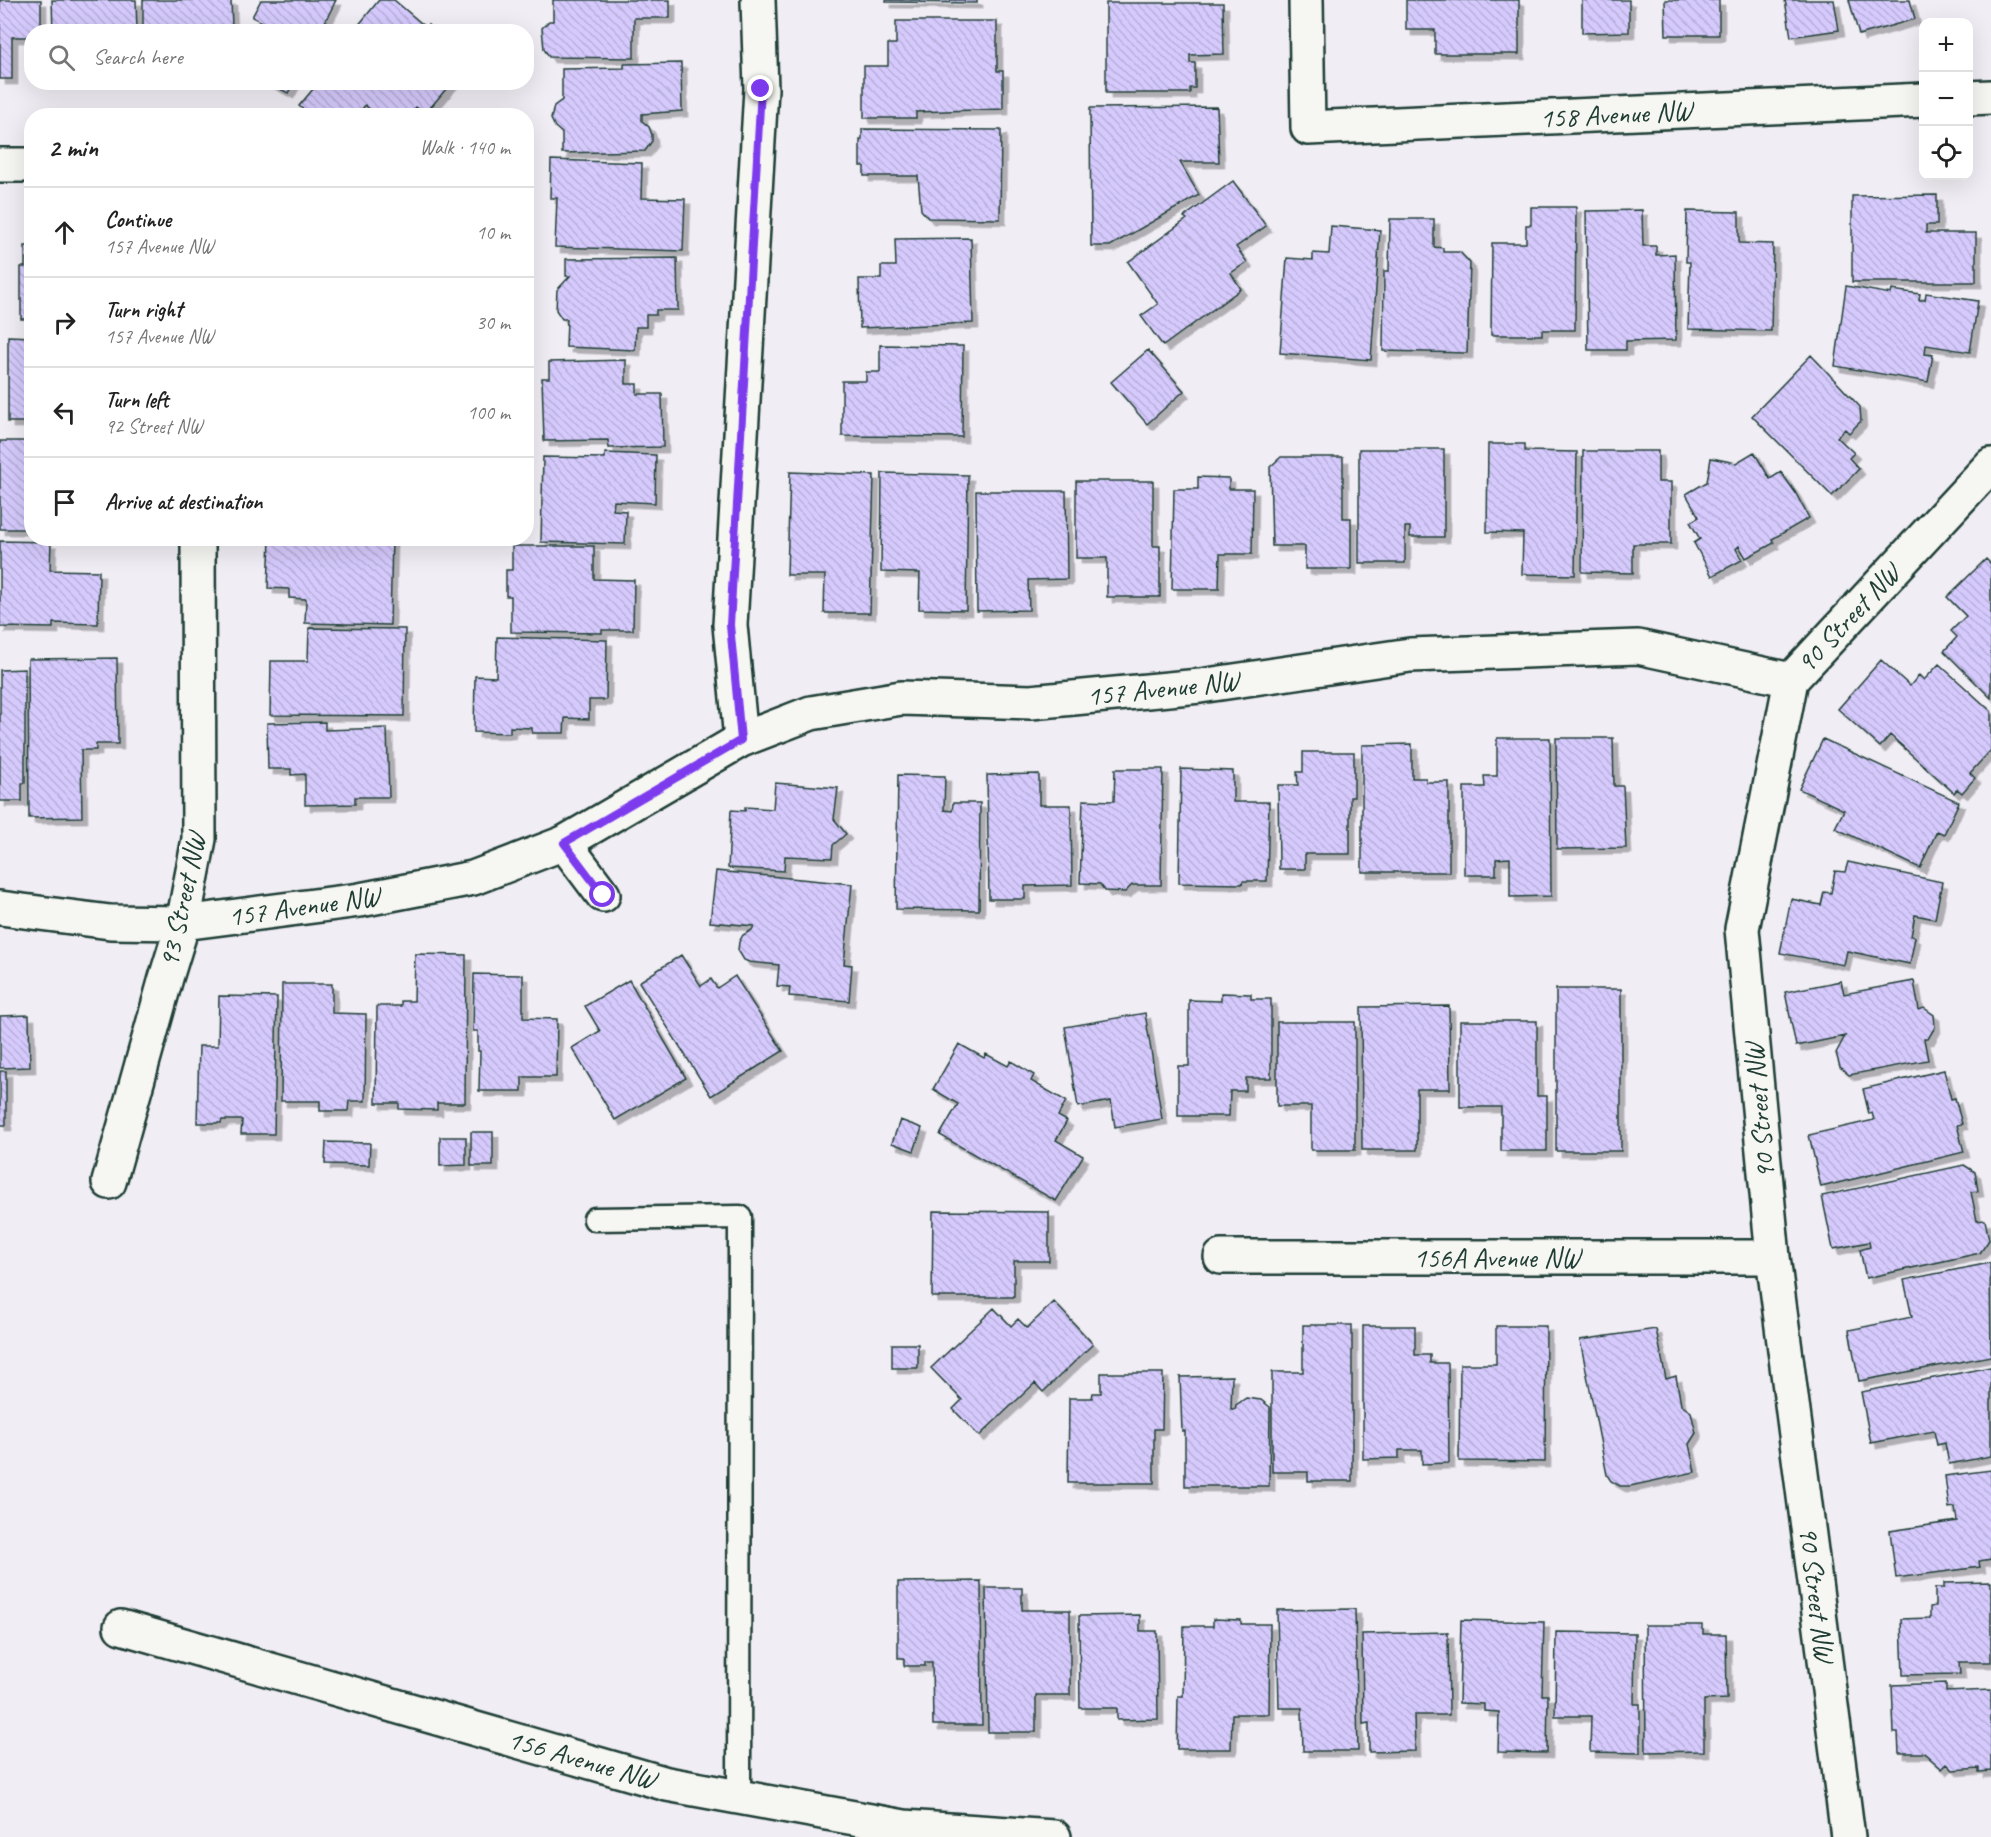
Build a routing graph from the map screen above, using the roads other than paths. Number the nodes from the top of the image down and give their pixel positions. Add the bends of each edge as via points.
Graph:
1 (758, 0) edge
2 (1306, 0) edge
3 (1991, 97) edge
4 (1973, 98) edge
5 (1919, 100) edge
6 (0, 165) edge
7 (24, 165) edge
8 (1991, 465) edge
9 (198, 546) edge
10 (1791, 680) junction
11 (741, 740) junction
12 (564, 843) junction
13 (603, 895) dead end
14 (0, 908) edge
15 (183, 923) junction
16 (109, 1182) dead end
17 (596, 1219) dead end
18 (1221, 1257) dead end
19 (1773, 1257) junction
20 (121, 1627) dead end
21 (739, 1797) junction
22 (1054, 1837) edge
23 (1848, 1837) edge

1 - 11 street via 761,89 730,625
2 - 5 street, 158 Avenue NW via 1308,128
3 - 4 street
6 - 7 street
8 - 10 street, 90 Street NW
9 - 15 street, 93 Street NW via 199,839
10 - 11 street, 157 Avenue NW via 1638,647 1410,655 1200,686 1031,702 901,698 810,713
10 - 19 street, 90 Street NW via 1742,929
11 - 12 street, 157 Avenue NW
12 - 13 street
12 - 15 street, 157 Avenue NW via 473,878 360,900
14 - 15 street, 157 Avenue NW via 110,922
15 - 16 street, 93 Street NW
17 - 21 lane via 740,1217
18 - 19 street, 156A Avenue NW
19 - 23 street, 90 Street NW
20 - 21 street, 156 Avenue NW via 667,1784
21 - 22 street, 156 Avenue NW via 904,1827

